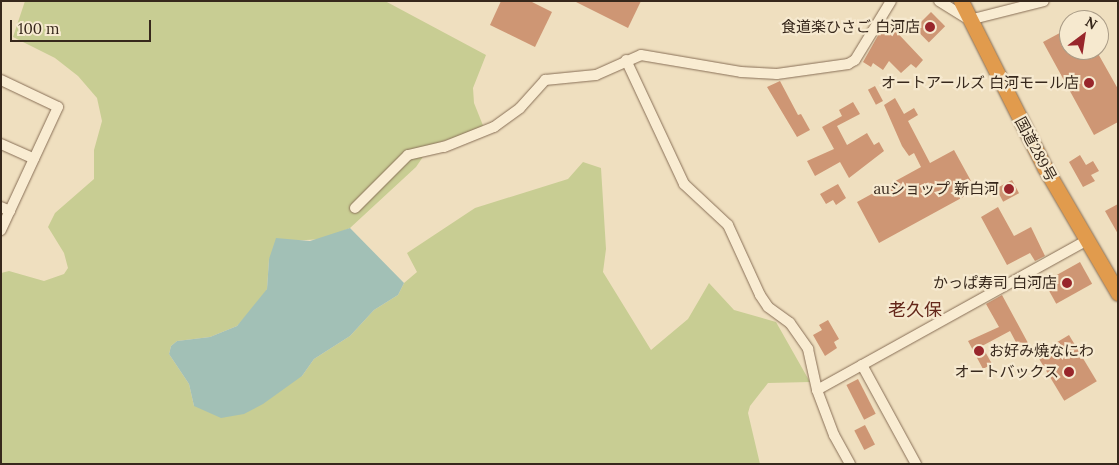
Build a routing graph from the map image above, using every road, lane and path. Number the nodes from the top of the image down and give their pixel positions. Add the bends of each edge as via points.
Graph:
1 (891, 1) edge
2 (939, 1) edge
3 (961, 1) edge
4 (1044, 1) edge
5 (969, 20) junction
6 (626, 60) junction
7 (1, 80) edge
8 (1, 144) edge
9 (34, 160) junction
10 (355, 208) dead end
11 (6, 209) edge
12 (1, 230) edge
13 (1088, 240) junction
14 (1118, 293) edge
15 (862, 364) junction
16 (817, 390) junction
17 (850, 464) edge
18 (916, 464) edge

1 - 6 street via 855,60 848,64 777,74 741,72 642,55
2 - 5 street
3 - 5 highway, 国道289号
4 - 5 street
5 - 13 highway, 国道289号 via 1045,168
6 - 10 street via 596,75 545,80 520,108 494,127 444,147 408,155
6 - 16 street via 684,184 728,225 760,295 768,307 790,323 808,349
7 - 9 street via 58,107
8 - 9 street
9 - 11 street
11 - 12 street
13 - 14 highway, 国道289号
13 - 15 street
15 - 16 street
15 - 18 street
16 - 17 street via 834,435

